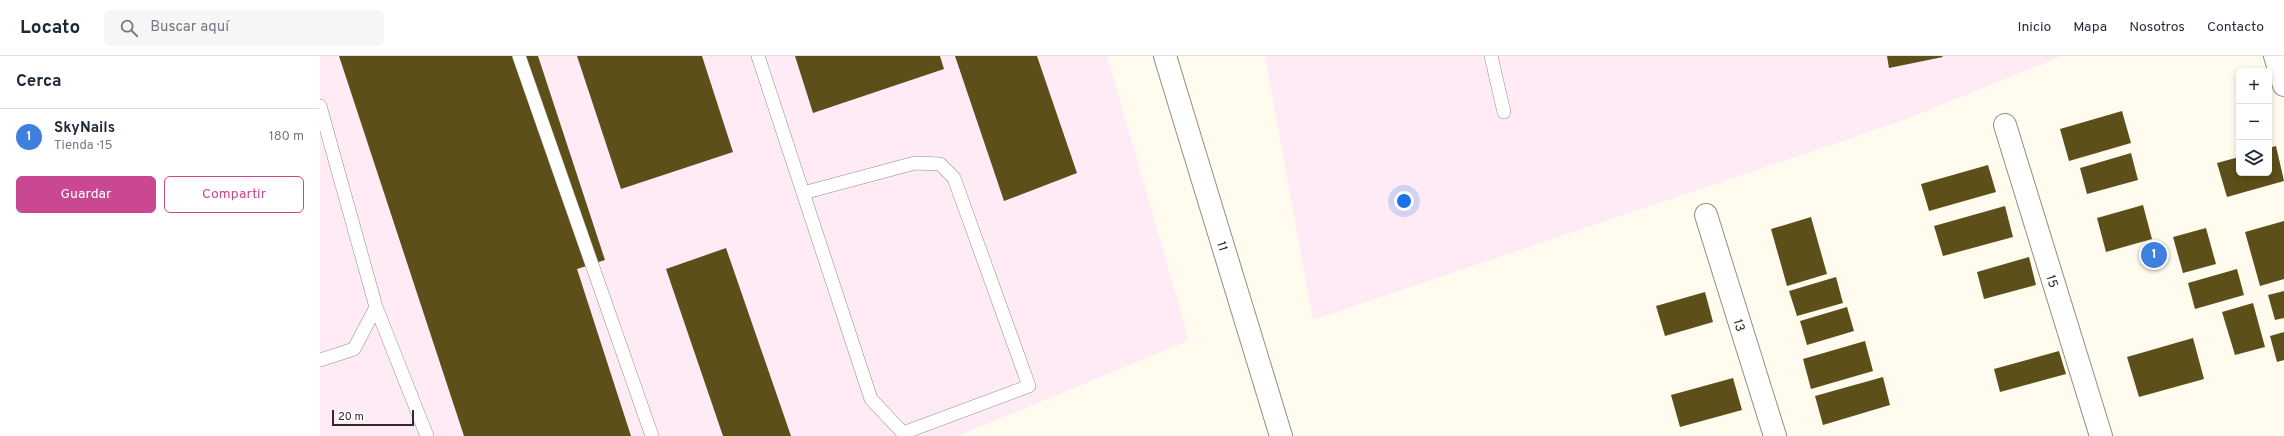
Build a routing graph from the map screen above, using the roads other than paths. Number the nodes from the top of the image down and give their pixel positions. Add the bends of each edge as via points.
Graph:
1 (519, 56) edge
2 (758, 56) edge
3 (1165, 56) edge
4 (1491, 56) edge
5 (2275, 56) edge
6 (2284, 85) edge
7 (320, 106) edge
8 (1504, 112) dead end
9 (2005, 125) dead end
10 (803, 193) junction
11 (1706, 215) dead end
12 (376, 307) junction
13 (320, 360) edge
14 (427, 436) edge
15 (652, 436) edge
16 (1282, 436) edge
17 (1774, 436) edge
18 (2101, 436) edge

1 - 15 lane
2 - 10 lane
3 - 16 street, 11
4 - 8 lane
5 - 6 street
7 - 12 lane
9 - 18 street, 15
10 - 10 lane via 915,163 940,164 954,178 1029,386 903,433 870,399
11 - 17 street, 13
12 - 13 lane via 354,349
12 - 14 lane

